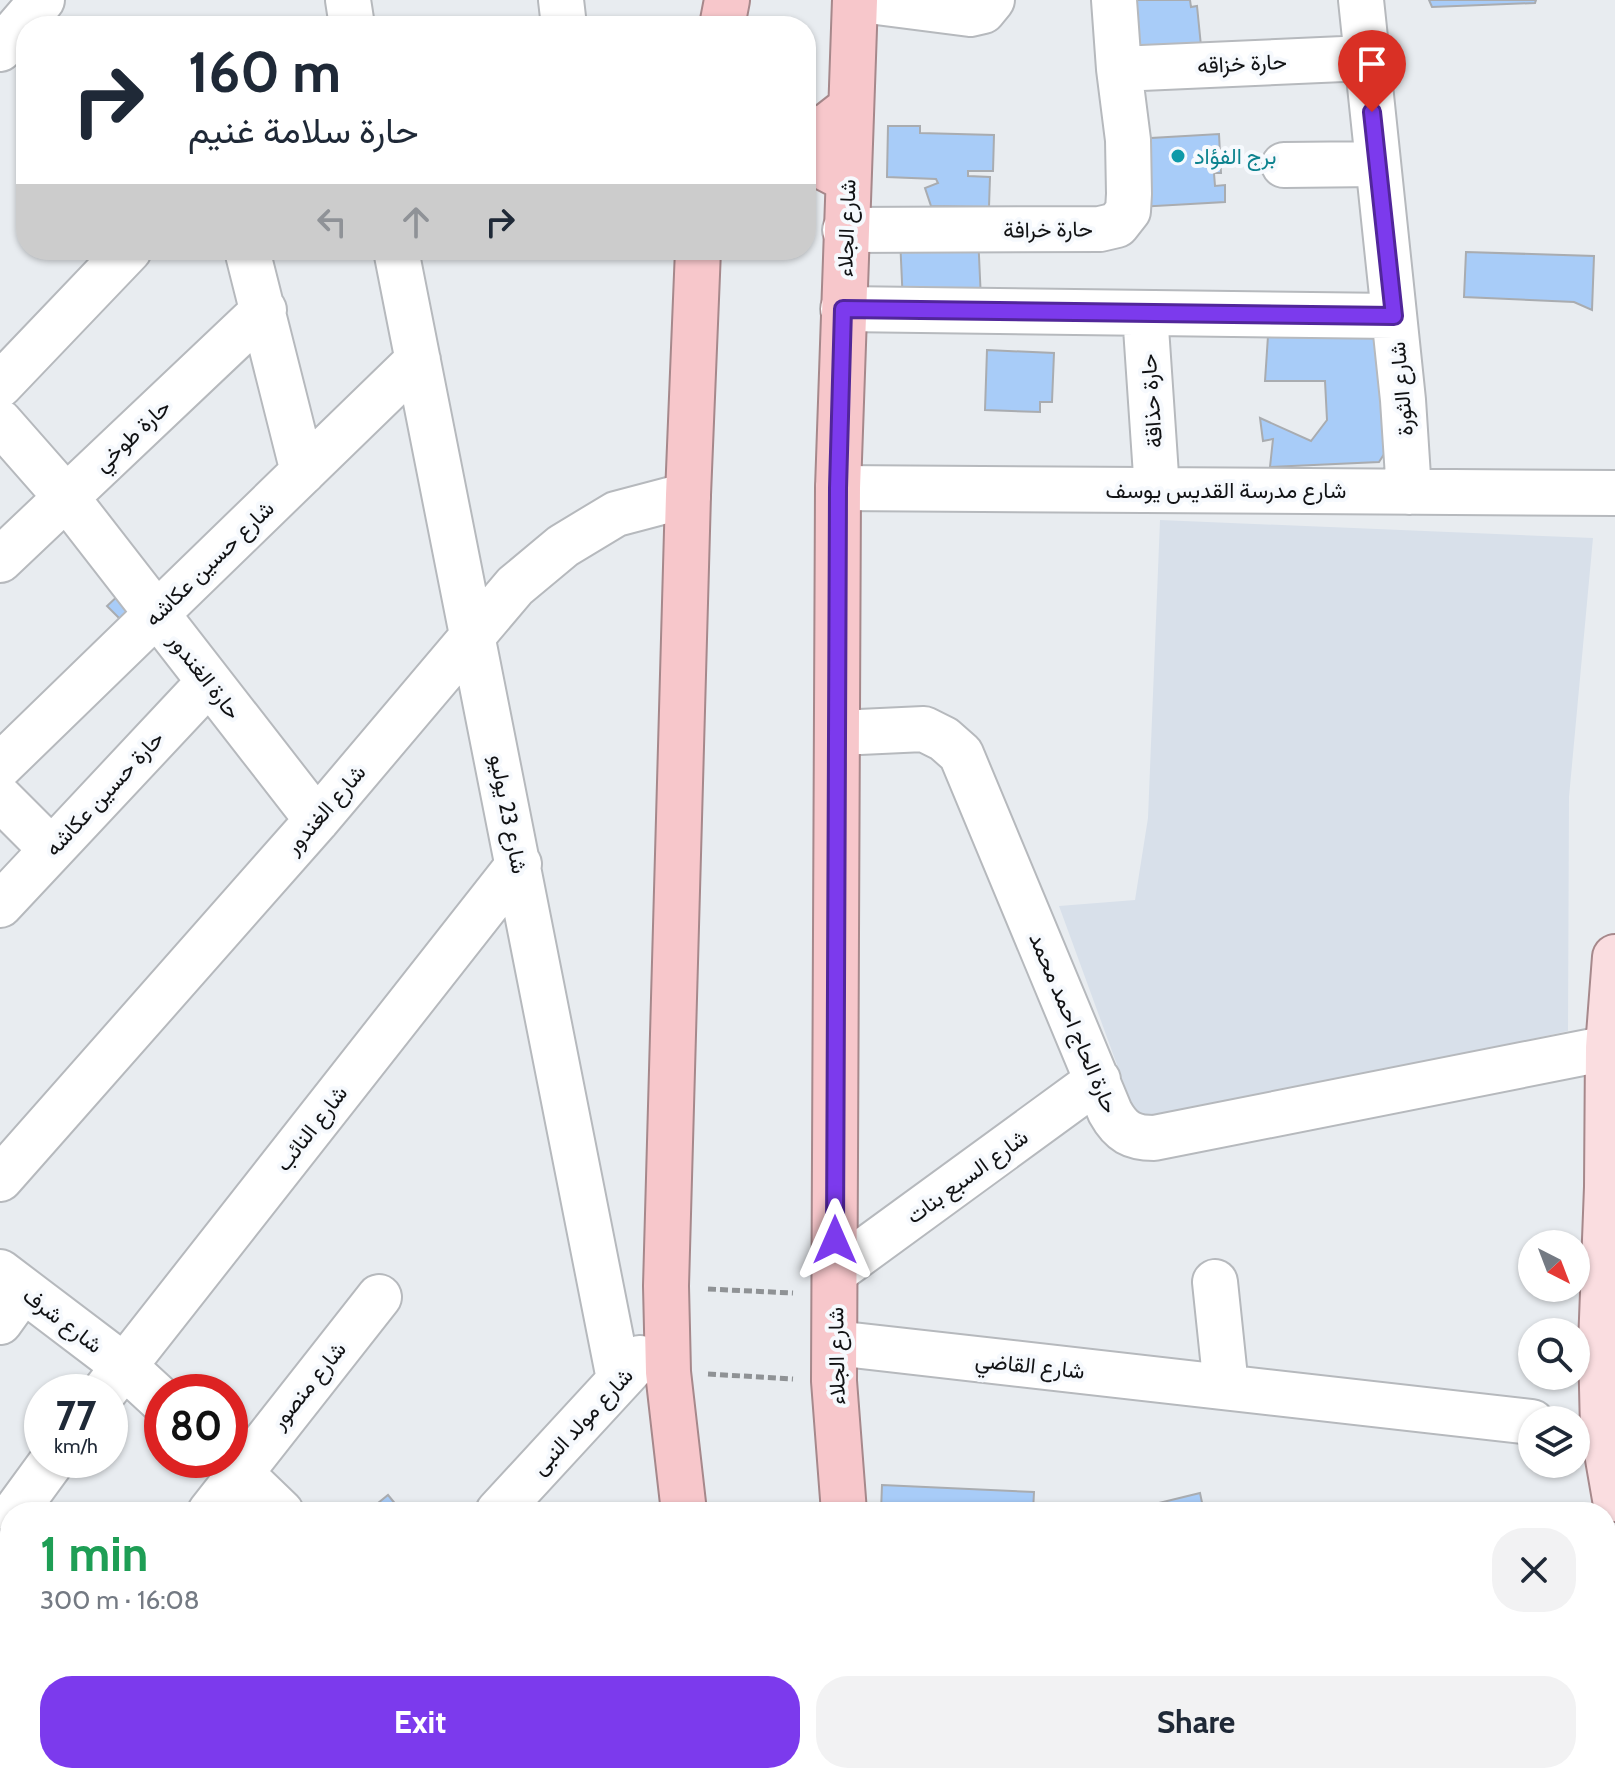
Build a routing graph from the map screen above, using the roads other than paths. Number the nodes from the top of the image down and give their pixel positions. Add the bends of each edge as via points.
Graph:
1 (855, 0) edge
2 (861, 0) edge
3 (992, 0) edge
4 (1114, 0) edge
5 (1361, 0) edge
6 (1366, 58) junction
7 (1119, 69) junction
8 (850, 108) junction
9 (816, 129) edge
10 (1378, 164) junction
11 (816, 165) edge
12 (1284, 165) dead end
13 (848, 180) junction
14 (845, 230) junction
15 (119, 260) edge
16 (250, 260) edge
17 (398, 260) edge
18 (698, 260) edge
19 (843, 309) junction
20 (264, 310) junction
21 (1145, 313) junction
22 (1394, 316) junction
23 (418, 360) junction
24 (0, 385) edge
25 (0, 422) edge
26 (303, 472) junction
27 (838, 488) junction
28 (1157, 490) junction
29 (1409, 492) junction
30 (1615, 493) edge
31 (688, 495) junction
32 (66, 497) junction
33 (0, 560) edge
34 (157, 615) junction
35 (473, 633) junction
36 (209, 682) junction
37 (838, 733) junction
38 (0, 766) edge
39 (0, 798) edge
40 (317, 820) junction
41 (51, 849) junction
42 (519, 864) junction
43 (0, 905) edge
44 (1615, 957) edge
45 (1608, 1048) junction
46 (1098, 1080) junction
47 (0, 1179) edge
48 (1215, 1282) dead end
49 (835, 1284) junction
50 (8, 1295) edge
51 (379, 1297) dead end
52 (668, 1351) junction
53 (834, 1362) junction
54 (108, 1374) edge
55 (118, 1374) edge
56 (619, 1379) junction
57 (1226, 1387) junction
58 (1518, 1420) edge
59 (1590, 1428) edge
60 (248, 1449) edge
61 (40, 1478) edge
62 (227, 1478) edge
63 (246, 1478) edge
64 (1615, 1499) edge
65 (22, 1502) edge
66 (215, 1502) edge
67 (271, 1502) edge
68 (507, 1502) edge
69 (683, 1502) edge
70 (843, 1502) edge

1 - 8 highway, شارع الجلاء
2 - 3 street via 970,14 983,11
4 - 7 street, حارة خرافة
5 - 6 street, شارع الثورة
6 - 7 street, حارة خزاقه
6 - 10 street, شارع الثورة
7 - 14 street, حارة خرافة via 1129,194 1128,211 1117,225
8 - 9 highway
8 - 13 highway, شارع الجلاء
10 - 12 street
10 - 22 street, شارع الثورة
11 - 13 highway
13 - 14 highway, شارع الجلاء
14 - 19 highway, شارع الجلاء
15 - 24 street
16 - 20 street
17 - 23 street, شارع 23 يوليو
18 - 31 highway
19 - 21 street
19 - 27 highway, شارع الجلاء
20 - 26 street
20 - 32 street, حارة طوخي
21 - 22 street
21 - 28 street, حارة حذاقة
22 - 29 street, شارع الثورة
23 - 26 street, شارع حسين عكاشه
23 - 35 street, شارع 23 يوليو
25 - 32 street, حارة الغندور
26 - 34 street, شارع حسين عكاشه
27 - 28 street, شارع مدرسة القديس يوسف
27 - 37 highway, شارع الجلاء
28 - 29 street, شارع مدرسة القديس يوسف
29 - 30 street, شارع مدرسة القديس يوسف
31 - 35 street, شارع الغندور via 616,514 563,546 515,586
31 - 52 highway
32 - 33 street, حارة طوخي
32 - 34 street, حارة الغندور
34 - 36 street, حارة الغندور
34 - 38 street, شارع حسين عكاشه
35 - 40 street, شارع الغندور
35 - 42 street, شارع 23 يوليو
36 - 40 street, حارة الغندور
36 - 41 street, حارة حسين عكاشه
37 - 46 street, حارة الحاج احمد محمد via 924,729 961,754
37 - 49 highway, شارع الجلاء
39 - 41 street
40 - 47 street, شارع الغندور
41 - 43 street, حارة حسين عكاشه
42 - 55 street, شارع النائب
42 - 56 street, شارع 23 يوليو
44 - 45 main road
45 - 46 street, حارة الحاج احمد محمد via 1154,1138 1127,1134 1117,1124
45 - 59 main road via 1601,1345
46 - 49 street, شارع السبع بنات
48 - 57 street
49 - 53 highway, شارع الجلاء
50 - 54 street, شارع شرف
51 - 60 street, شارع منصور
52 - 56 street, شارع مولد النبى
52 - 69 highway
53 - 57 street, شارع القاضي
53 - 70 highway, شارع الجلاء
56 - 68 street, شارع مولد النبى
57 - 58 street, شارع القاضي
59 - 64 main road
61 - 65 street
62 - 66 street, شارع منصور
63 - 67 street

